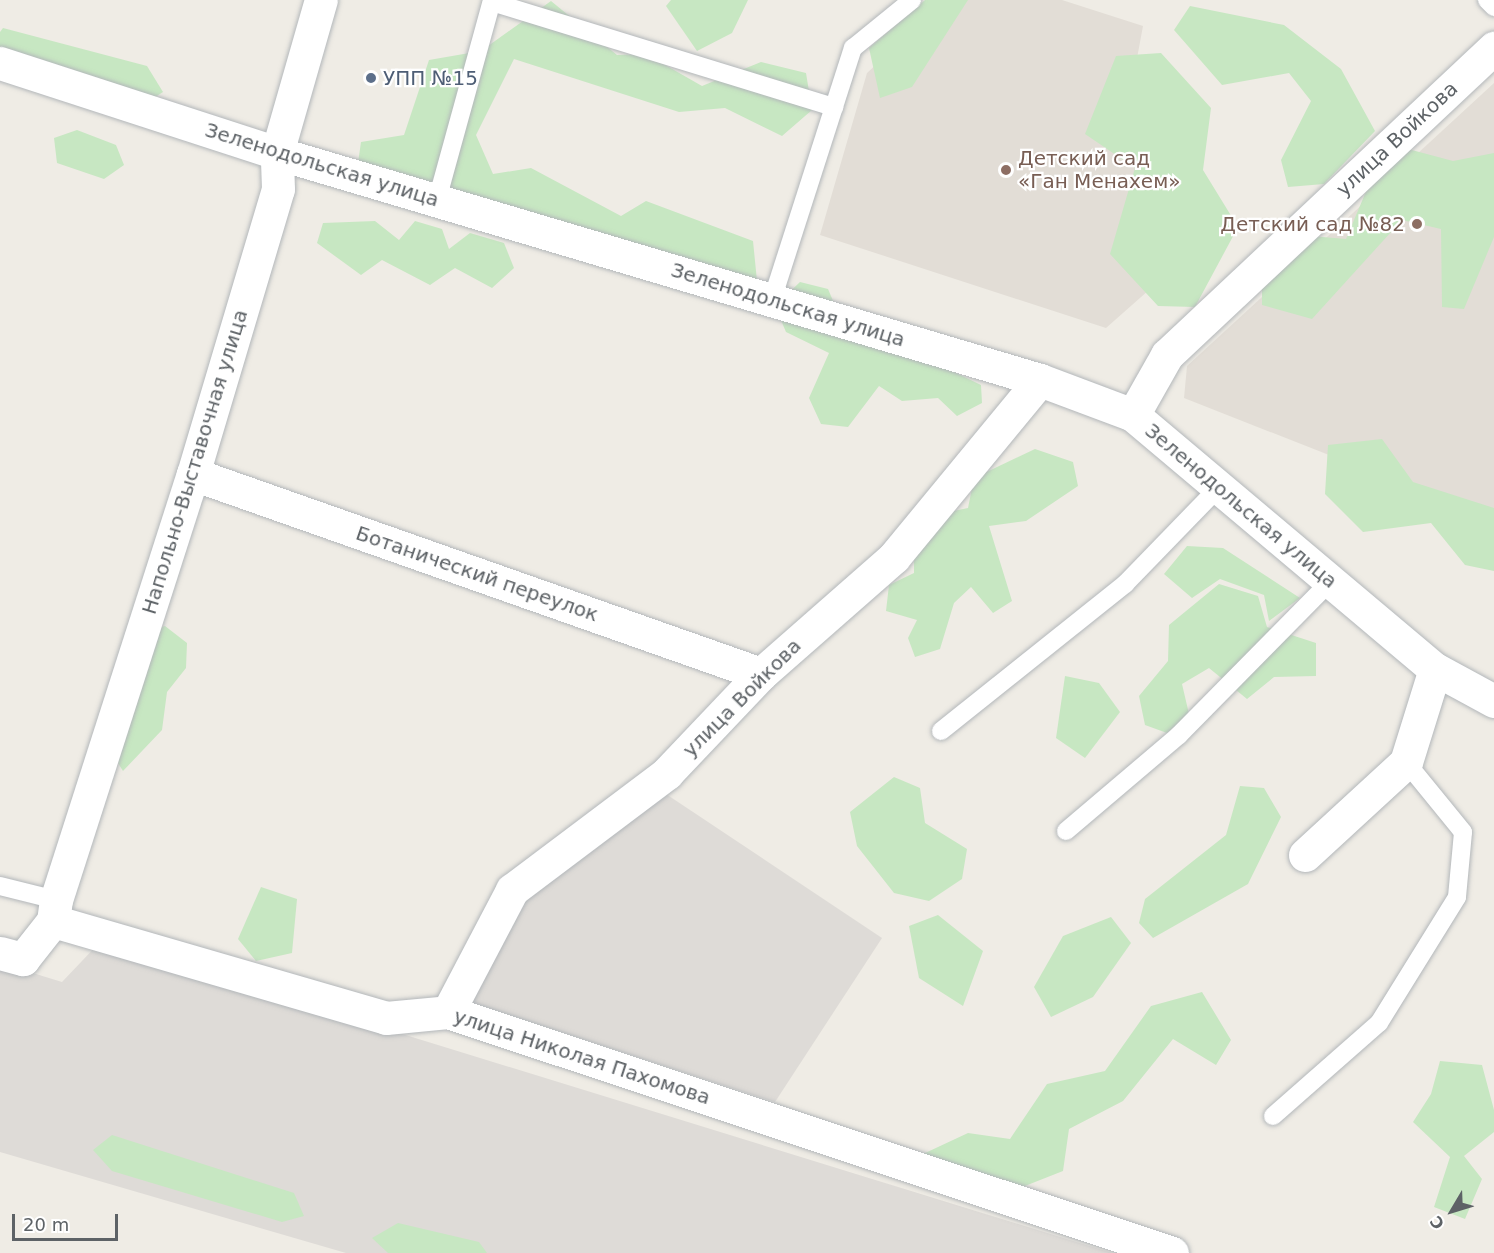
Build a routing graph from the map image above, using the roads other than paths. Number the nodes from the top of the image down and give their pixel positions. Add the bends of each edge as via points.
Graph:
1 (321, 0) edge
2 (912, 0) edge
3 (1487, 0) edge
4 (492, 1) edge
5 (1494, 7) edge
6 (1494, 48) edge
7 (0, 63) edge
8 (834, 107) junction
9 (277, 153) junction
10 (437, 200) junction
11 (772, 300) junction
12 (1040, 380) junction
13 (1133, 415) junction
14 (193, 474) junction
15 (1221, 485) junction
16 (1330, 582) junction
17 (1435, 669) junction
18 (761, 674) junction
19 (1494, 701) edge
20 (942, 731) dead end
21 (1406, 762) junction
22 (1066, 831) dead end
23 (1305, 855) dead end
24 (0, 886) edge
25 (54, 910) junction
26 (0, 953) edge
27 (448, 1012) junction
28 (1273, 1116) dead end
29 (1172, 1253) edge

1 - 9 street, Напольно-Выставочная улица
2 - 8 lane via 853,48
3 - 5 lane
4 - 8 lane
4 - 10 lane
6 - 13 street, улица Войкова via 1167,355
7 - 9 street, Зеленодольская улица
8 - 11 lane
9 - 10 street, Зеленодольская улица
9 - 14 street, Напольно-Выставочная улица via 278,189
10 - 11 street, Зеленодольская улица
11 - 12 street, Зеленодольская улица
12 - 13 street, Зеленодольская улица
12 - 18 street, улица Войкова via 894,557
13 - 15 street, Зеленодольская улица
14 - 18 street, Ботанический переулок
14 - 25 street, Напольно-Выставочная улица
15 - 16 street, Зеленодольская улица
15 - 20 lane via 1125,585
16 - 17 street, Зеленодольская улица
16 - 22 lane via 1179,735
17 - 19 street, Зеленодольская улица
17 - 21 street
18 - 27 street, улица Войкова via 667,773 512,890
21 - 23 street
21 - 28 lane via 1463,832 1457,897 1379,1023
24 - 25 lane
25 - 26 street via 23,959
25 - 27 street, улица Николая Пахомова via 386,1018
27 - 29 street, улица Николая Пахомова

